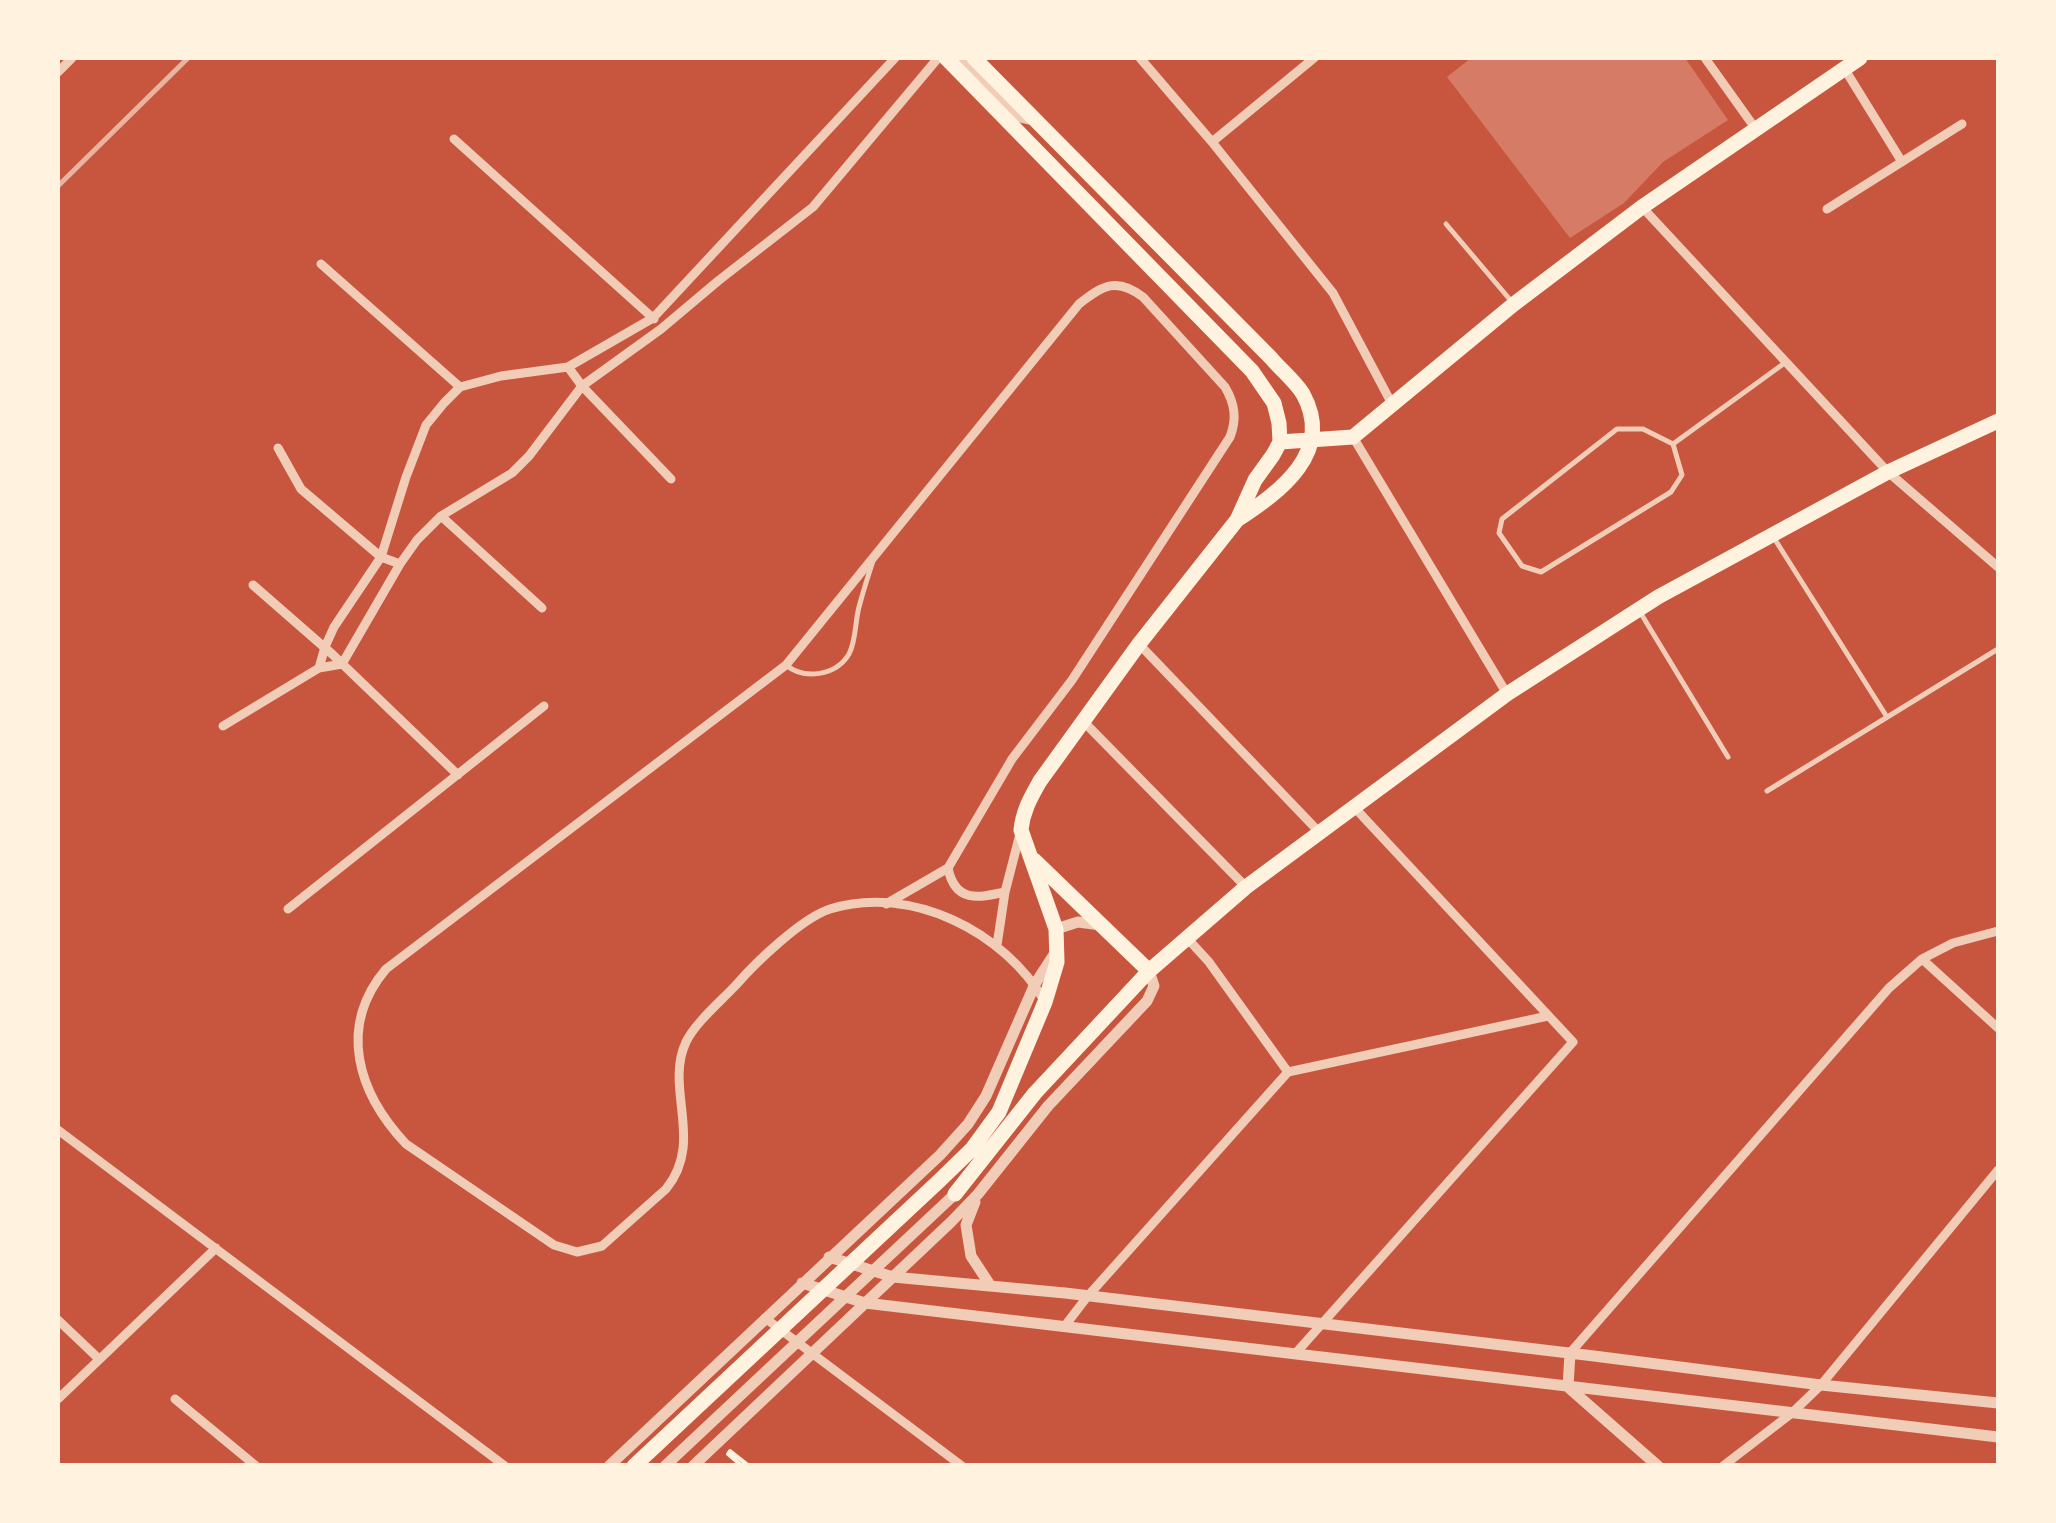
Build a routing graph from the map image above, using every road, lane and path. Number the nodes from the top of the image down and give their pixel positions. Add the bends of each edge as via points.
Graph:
1 (72, 58) edge
2 (895, 58) edge
3 (938, 58) edge
4 (946, 58) edge
5 (959, 58) edge
6 (974, 58) edge
7 (1140, 58) edge
8 (1314, 58) edge
9 (1705, 58) edge
10 (1860, 58) edge
11 (1844, 68) junction
12 (58, 72) edge
13 (1038, 120) junction
14 (1962, 124) dead end
15 (1755, 128) junction
16 (454, 139) dead end
17 (1212, 142) junction
18 (1902, 162) junction
19 (1642, 207) junction
20 (1827, 210) dead end
21 (1446, 224) dead end
22 (321, 264) dead end
23 (1514, 304) junction
24 (653, 318) junction
25 (661, 329) junction
26 (1786, 362) junction
27 (568, 368) junction
28 (460, 386) junction
29 (582, 386) junction
30 (1392, 404) junction
31 (1998, 420) edge
32 (1353, 437) junction
33 (1280, 442) junction
34 (1313, 442) junction
35 (1673, 444) junction
36 (278, 448) dead end
37 (1888, 472) junction
38 (671, 479) dead end
39 (441, 516) junction
40 (1237, 520) junction
41 (1772, 534) junction
42 (380, 557) junction
43 (874, 558) junction
44 (400, 564) junction
45 (1998, 567) edge
46 (253, 585) dead end
47 (542, 608) dead end
48 (1638, 610) junction
49 (1140, 644) junction
50 (324, 648) junction
51 (1998, 649) edge
52 (342, 664) junction
53 (786, 665) junction
54 (320, 668) junction
55 (1507, 694) junction
56 (544, 706) dead end
57 (1887, 717) junction
58 (1084, 722) junction
59 (222, 726) dead end
60 (1728, 757) dead end
61 (458, 775) junction
62 (1766, 791) dead end
63 (1354, 808) junction
64 (1021, 830) junction
65 (1320, 834) junction
66 (1032, 858) junction
67 (948, 868) junction
68 (1246, 887) junction
69 (1004, 892) junction
70 (886, 904) junction
71 (288, 910) dead end
72 (1100, 924) junction
73 (1056, 929) junction
74 (1998, 931) edge
75 (1187, 938) junction
76 (997, 945) junction
77 (1058, 950) junction
78 (1922, 959) junction
79 (1149, 971) junction
80 (1035, 984) junction
81 (1046, 1002) junction
82 (1548, 1016) junction
83 (1998, 1028) edge
84 (1288, 1072) junction
85 (58, 1130) edge
86 (1998, 1170) edge
87 (955, 1194) joint
88 (978, 1194) junction
89 (216, 1248) junction
90 (829, 1258) junction
91 (893, 1277) junction
92 (802, 1283) junction
93 (990, 1285) junction
94 (1086, 1297) junction
95 (865, 1303) junction
96 (765, 1318) junction
97 (58, 1320) edge
98 (1320, 1324) junction
99 (1064, 1326) junction
100 (811, 1353) junction
101 (1570, 1353) junction
102 (1295, 1354) junction
103 (99, 1359) junction
104 (1821, 1385) junction
105 (1568, 1387) junction
106 (58, 1399) edge
107 (176, 1399) dead end
108 (1998, 1403) edge
109 (1792, 1413) junction
110 (1998, 1437) edge
111 (730, 1456) dead end
112 (610, 1465) edge
113 (256, 1466) edge
114 (505, 1466) edge
115 (634, 1466) edge
116 (665, 1466) edge
117 (693, 1466) edge
118 (744, 1466) edge
119 (962, 1466) edge
120 (1658, 1466) edge
121 (1724, 1466) edge

1 - 12 street
2 - 24 street
3 - 25 street via 813,207
4 - 33 main road via 1252,371 1274,403
5 - 13 street via 1020,117
6 - 13 main road
7 - 17 street
8 - 17 street
9 - 15 street
10 - 11 main road
11 - 15 main road
11 - 18 street
13 - 34 main road via 1302,392
14 - 18 street
15 - 19 main road
16 - 24 street
17 - 30 street via 1333,293
18 - 20 street
19 - 23 main road
19 - 26 street
21 - 23 lane
22 - 28 street
23 - 30 main road
24 - 25 street
24 - 27 street
25 - 29 street
26 - 35 lane
26 - 37 street
27 - 28 street
27 - 29 street
28 - 42 street via 426,425
29 - 38 street
29 - 39 street via 512,473
30 - 32 main road
31 - 37 main road
32 - 34 main road
32 - 55 street
33 - 34 main road
33 - 40 main road
34 - 40 main road via 1273,496
35 - 35 lane via 1643,430 1617,428 1502,519 1500,533 1522,566 1541,572 1672,492 1682,474
36 - 42 street via 301,490
37 - 41 main road
37 - 45 street
39 - 44 street
39 - 47 street
40 - 49 main road
41 - 48 main road
41 - 57 lane
42 - 44 street
42 - 50 street
43 - 53 street
43 - 53 lane via 848,654 821,674
43 - 67 street via 1079,304 1107,285 1144,297 1232,398 1235,424 1223,452 1012,759
44 - 52 street
46 - 50 street
48 - 55 main road
48 - 60 lane
49 - 58 main road
49 - 65 street
50 - 52 street
50 - 54 street
51 - 57 lane
52 - 54 street
52 - 61 street
53 - 70 street via 386,969 365,1000 357,1029 372,1096 406,1144 554,1245 577,1252 602,1246 675,1178 685,1142 680,1070 692,1032 812,918 854,904
54 - 59 street
55 - 63 main road
56 - 61 street
57 - 62 lane
58 - 64 main road via 1028,800
58 - 68 street
61 - 71 street
63 - 65 main road
63 - 82 street
64 - 66 main road
64 - 69 street
65 - 68 main road
66 - 72 main road
66 - 73 main road
67 - 69 street via 964,894
67 - 70 street
68 - 75 main road
69 - 76 street
70 - 76 street via 952,918
72 - 73 street
72 - 79 main road
73 - 77 main road
74 - 78 street
75 - 79 main road
75 - 84 street
76 - 80 street
77 - 80 street
77 - 81 main road
78 - 83 street
78 - 101 street via 1889,988
79 - 87 main road via 1035,1092
79 - 88 street via 1154,986 1147,1000 1048,1106
80 - 81 street
80 - 90 street via 968,1124
81 - 115 main road via 998,1112 972,1149
82 - 84 street
82 - 98 street via 1573,1042
84 - 94 street
85 - 89 street
86 - 104 street
87 - 116 street
88 - 91 street
88 - 93 street via 966,1225 971,1256
89 - 103 street
89 - 114 street
90 - 91 street
90 - 92 street
91 - 93 street
91 - 95 street
92 - 95 street
92 - 96 street
93 - 94 street
94 - 98 street
94 - 99 street
95 - 99 street
95 - 100 street
96 - 100 street
96 - 112 street
97 - 103 street
98 - 101 street
98 - 102 street
99 - 102 street
100 - 117 street
100 - 119 street
101 - 104 street
101 - 105 street
102 - 105 street
103 - 106 street
104 - 108 street
104 - 109 street
105 - 109 street
105 - 120 street
107 - 113 street
109 - 110 street
109 - 121 street
111 - 118 path

